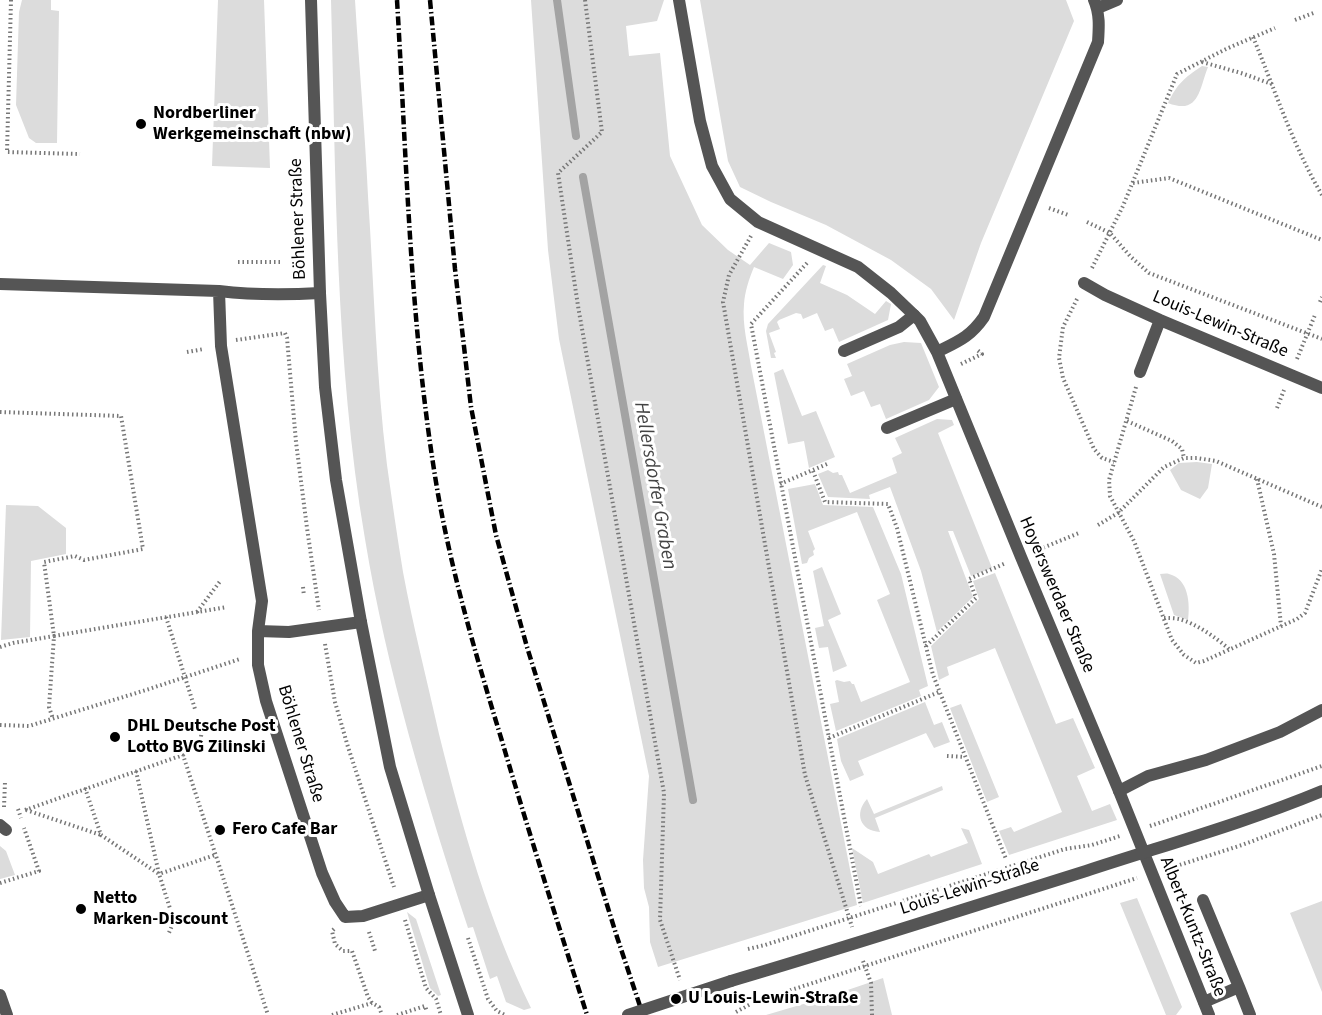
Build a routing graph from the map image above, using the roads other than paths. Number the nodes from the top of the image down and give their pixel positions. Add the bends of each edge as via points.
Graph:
1 (311, 0) edge
2 (679, 0) edge
3 (1117, 0) edge
4 (1096, 4) edge
5 (1084, 283) road end
6 (0, 284) edge
7 (219, 291) junction
8 (320, 293) junction
9 (914, 315) junction
10 (1160, 320) junction
11 (844, 351) dead end
12 (937, 352) junction
13 (1140, 372) road end
14 (1322, 388) edge
15 (956, 399) junction
16 (887, 428) dead end
17 (361, 622) junction
18 (258, 631) junction
19 (1322, 710) edge
20 (1119, 791) junction
21 (1322, 791) edge
22 (1143, 852) junction
23 (429, 895) junction
24 (1203, 900) dead end
25 (1239, 987) junction
26 (0, 995) edge
27 (1204, 1002) junction
28 (7, 1015) edge
29 (468, 1015) edge
30 (628, 1015) edge
31 (1209, 1015) edge
32 (1250, 1015) edge

1 - 8 street, Böhlener Straße
2 - 9 street, Hoyerswerdaer Straße via 700,121 712,166 730,199 758,222 858,267
3 - 4 street
4 - 12 street via 1098,42 984,317 964,338
5 - 10 street, Louis-Lewin-Straße
6 - 7 street, Böhlener Straße
7 - 8 street, Böhlener Straße
7 - 18 street, Böhlener Straße via 221,342 262,601
8 - 17 street, Böhlener Straße via 325,387 336,480
9 - 11 street via 898,327
9 - 12 street, Hoyerswerdaer Straße
10 - 13 street
10 - 14 street, Louis-Lewin-Straße
12 - 15 street, Hoyerswerdaer Straße
15 - 16 street
15 - 20 street, Hoyerswerdaer Straße
17 - 18 street via 289,632
17 - 23 street, Böhlener Straße via 390,767
18 - 23 street, Böhlener Straße via 258,665 266,701 335,902 345,917 363,916
19 - 20 street via 1280,732 1148,776
20 - 22 street, Hoyerswerdaer Straße
21 - 22 street, Louis-Lewin-Straße
22 - 27 street, Albert-Kuntz-Straße
22 - 30 street, Louis-Lewin-Straße, bridge
23 - 29 street, Böhlener Straße
24 - 25 street
25 - 27 street
25 - 32 street
26 - 28 street
27 - 31 street, Albert-Kuntz-Straße

